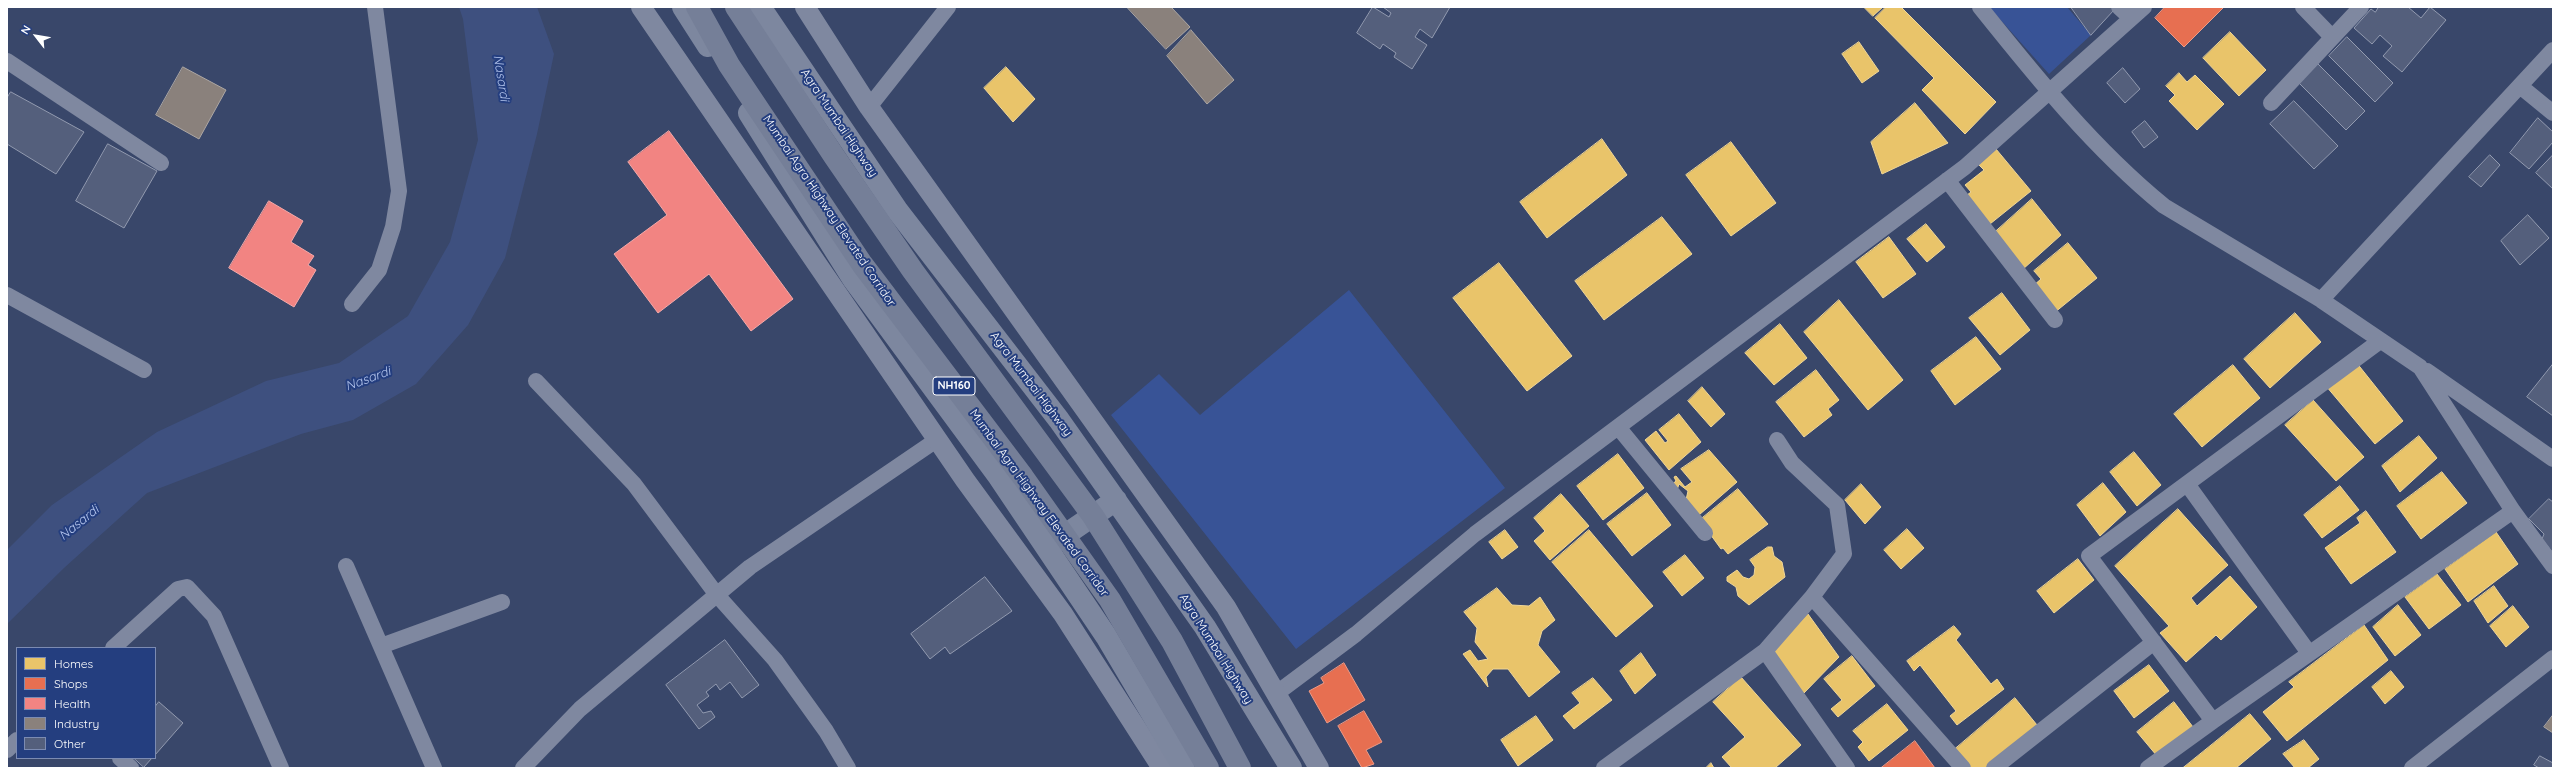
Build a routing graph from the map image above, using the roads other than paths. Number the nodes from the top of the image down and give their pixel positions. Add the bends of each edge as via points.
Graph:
1 (376, 7) edge
2 (641, 7) edge
3 (684, 7) edge
4 (697, 7) edge
5 (736, 7) edge
6 (760, 7) edge
7 (805, 7) edge
8 (948, 7) edge
9 (1980, 7) edge
10 (2119, 7) edge
11 (2144, 7) edge
12 (2303, 7) edge
13 (2361, 7) edge
14 (2131, 18) junction
15 (2332, 37) junction
16 (2553, 50) edge
17 (7, 61) edge
18 (2520, 86) junction
19 (2048, 92) junction
20 (2271, 103) dead end
21 (868, 107) junction
22 (2553, 113) edge
23 (161, 163) dead end
24 (1947, 180) junction
25 (7, 295) edge
26 (2321, 300) junction
27 (352, 304) dead end
28 (2055, 320) dead end
29 (2380, 341) junction
30 (2420, 367) junction
31 (144, 370) dead end
32 (536, 381) dead end
33 (1618, 427) junction
34 (938, 439) junction
35 (1777, 440) dead end
36 (2553, 459) edge
37 (2187, 484) junction
38 (1116, 500) junction
39 (2513, 511) junction
40 (1705, 533) dead end
41 (1047, 548) junction
42 (346, 566) dead end
43 (2553, 566) edge
44 (717, 595) junction
45 (1812, 597) junction
46 (502, 602) dead end
47 (2154, 642) junction
48 (381, 646) junction
49 (114, 647) edge
50 (1765, 651) junction
51 (2310, 654) junction
52 (2553, 658) edge
53 (1276, 693) junction
54 (2213, 721) junction
55 (16, 741) edge
56 (7, 750) edge
57 (121, 759) edge
58 (1615, 765) edge
59 (131, 768) edge
60 (281, 768) edge
61 (434, 768) edge
62 (523, 768) edge
63 (848, 768) edge
64 (1162, 768) edge
65 (1184, 768) edge
66 (1208, 768) edge
67 (1240, 768) edge
68 (1291, 768) edge
69 (1319, 768) edge
70 (1847, 768) edge
71 (1963, 768) edge
72 (1994, 768) edge
73 (2148, 768) edge
74 (2412, 768) edge

1 - 27 street via 399,191 393,227 378,270
2 - 34 street
3 - 41 main road via 853,279 999,477
4 - 66 highway, Mumbai Agra Highway Elevated Corridor / NH160, bridge via 729,65 862,264 1023,477 1110,600
5 - 67 highway, NH160, bridge via 913,271 1093,516 1172,641
6 - 38 main road, Agra Mumbai Highway via 898,210 1059,420
7 - 21 street
8 - 21 street
9 - 19 street
10 - 14 street
11 - 14 street
12 - 15 street
13 - 15 street
14 - 19 street
15 - 20 street
16 - 18 street
17 - 23 street
18 - 22 street
18 - 26 street
19 - 24 street
19 - 26 street via 2143,189 2164,206
21 - 53 street via 1226,607
24 - 28 street
24 - 33 street
25 - 31 street
26 - 29 street
29 - 30 street
29 - 37 street
30 - 36 street
30 - 39 street
32 - 44 street via 634,484
33 - 40 street
33 - 53 street via 1476,534 1356,634
34 - 44 street via 750,567
34 - 64 street via 1063,614
35 - 45 street via 1792,464 1837,505 1844,554
37 - 47 street via 2089,556
37 - 51 street
38 - 41 main road
38 - 68 main road, Agra Mumbai Highway via 1205,627
39 - 43 street
39 - 51 street
41 - 65 main road via 1106,636
42 - 48 street
44 - 62 street via 580,709
44 - 63 street via 775,660 826,731
45 - 50 street
45 - 71 street
46 - 48 street
47 - 54 street
47 - 72 street
48 - 61 street
49 - 60 street via 178,589 187,587 214,616
50 - 58 street
50 - 70 street
51 - 54 street
52 - 74 street
53 - 69 street
54 - 73 street
55 - 56 street
57 - 59 street

